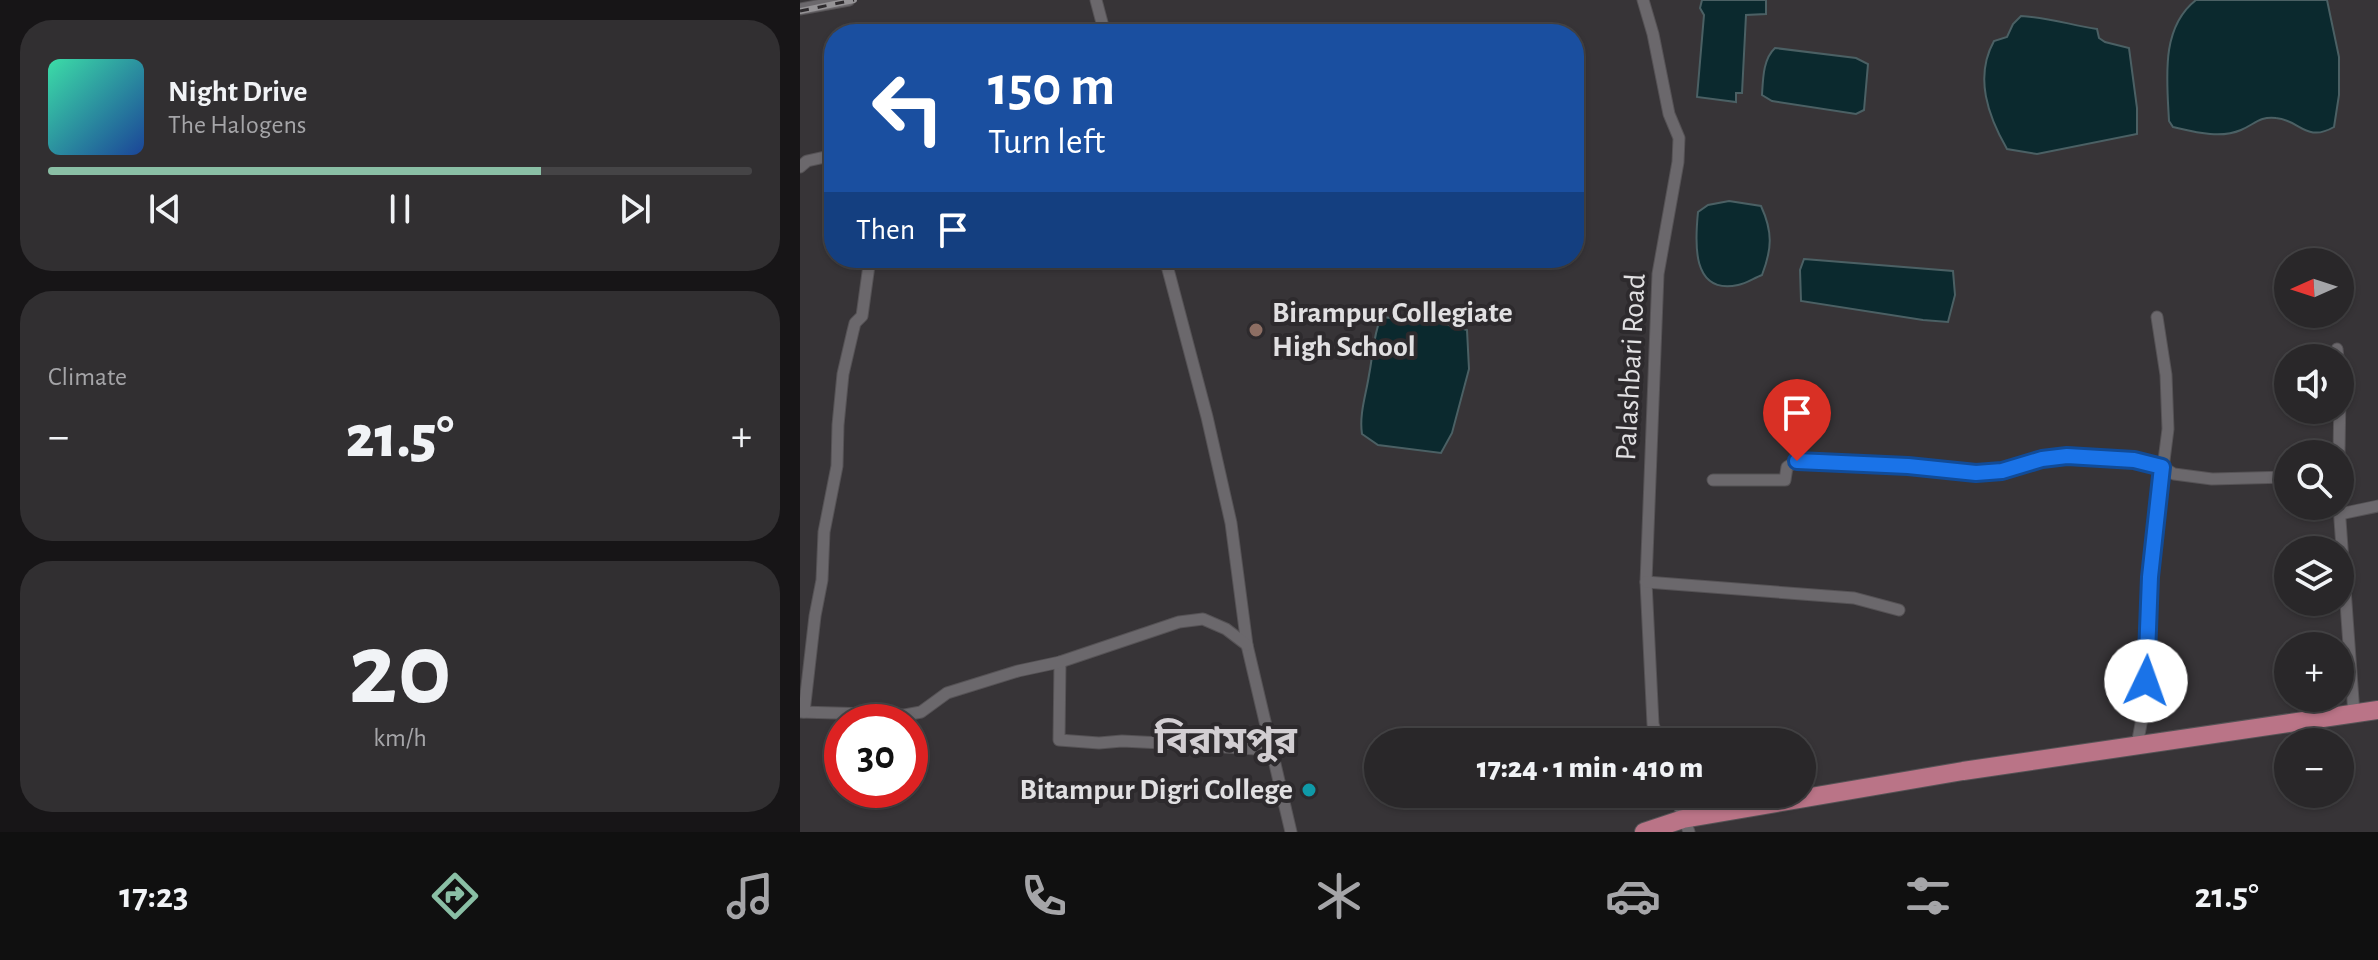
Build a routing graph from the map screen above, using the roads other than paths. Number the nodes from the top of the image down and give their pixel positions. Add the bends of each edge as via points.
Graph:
1 (849, 0) edge
2 (1096, 0) edge
3 (1643, 0) edge
4 (800, 9) edge
5 (1102, 24) edge
6 (824, 157) edge
7 (800, 167) edge
8 (869, 268) edge
9 (1168, 268) edge
10 (2157, 317) dead end
11 (2162, 467) junction
12 (2274, 477) edge
13 (1713, 480) dead end
14 (2378, 506) edge
15 (2354, 509) edge
16 (2341, 520) edge
17 (1646, 582) junction
18 (1899, 610) dead end
19 (1247, 645) junction
20 (1060, 662) junction
21 (2378, 710) edge
22 (802, 712) edge
23 (2354, 714) junction
24 (1654, 728) edge
25 (2137, 745) junction
26 (1272, 750) junction
27 (1686, 826) edge
28 (1291, 832) edge
29 (1644, 832) edge

1 - 4 street
2 - 5 street
3 - 17 street, Palashbari Road via 1679,138 1658,274
6 - 7 street
8 - 22 street via 862,316 855,323 843,374 837,466
9 - 19 street via 1231,523
10 - 11 street via 2168,403
11 - 12 street via 2174,474 2212,479
11 - 13 street via 2067,456 1976,473 1797,461 1787,467 1785,480
11 - 25 street
14 - 15 street
16 - 23 street
17 - 18 street via 1854,598
17 - 24 street, Palashbari Road
19 - 20 street via 1203,619 1161,627
19 - 26 street
20 - 22 street via 947,693 921,712
20 - 26 street via 1059,740
21 - 23 main road
23 - 25 main road
25 - 27 main road via 1963,771
26 - 28 street
27 - 29 main road

